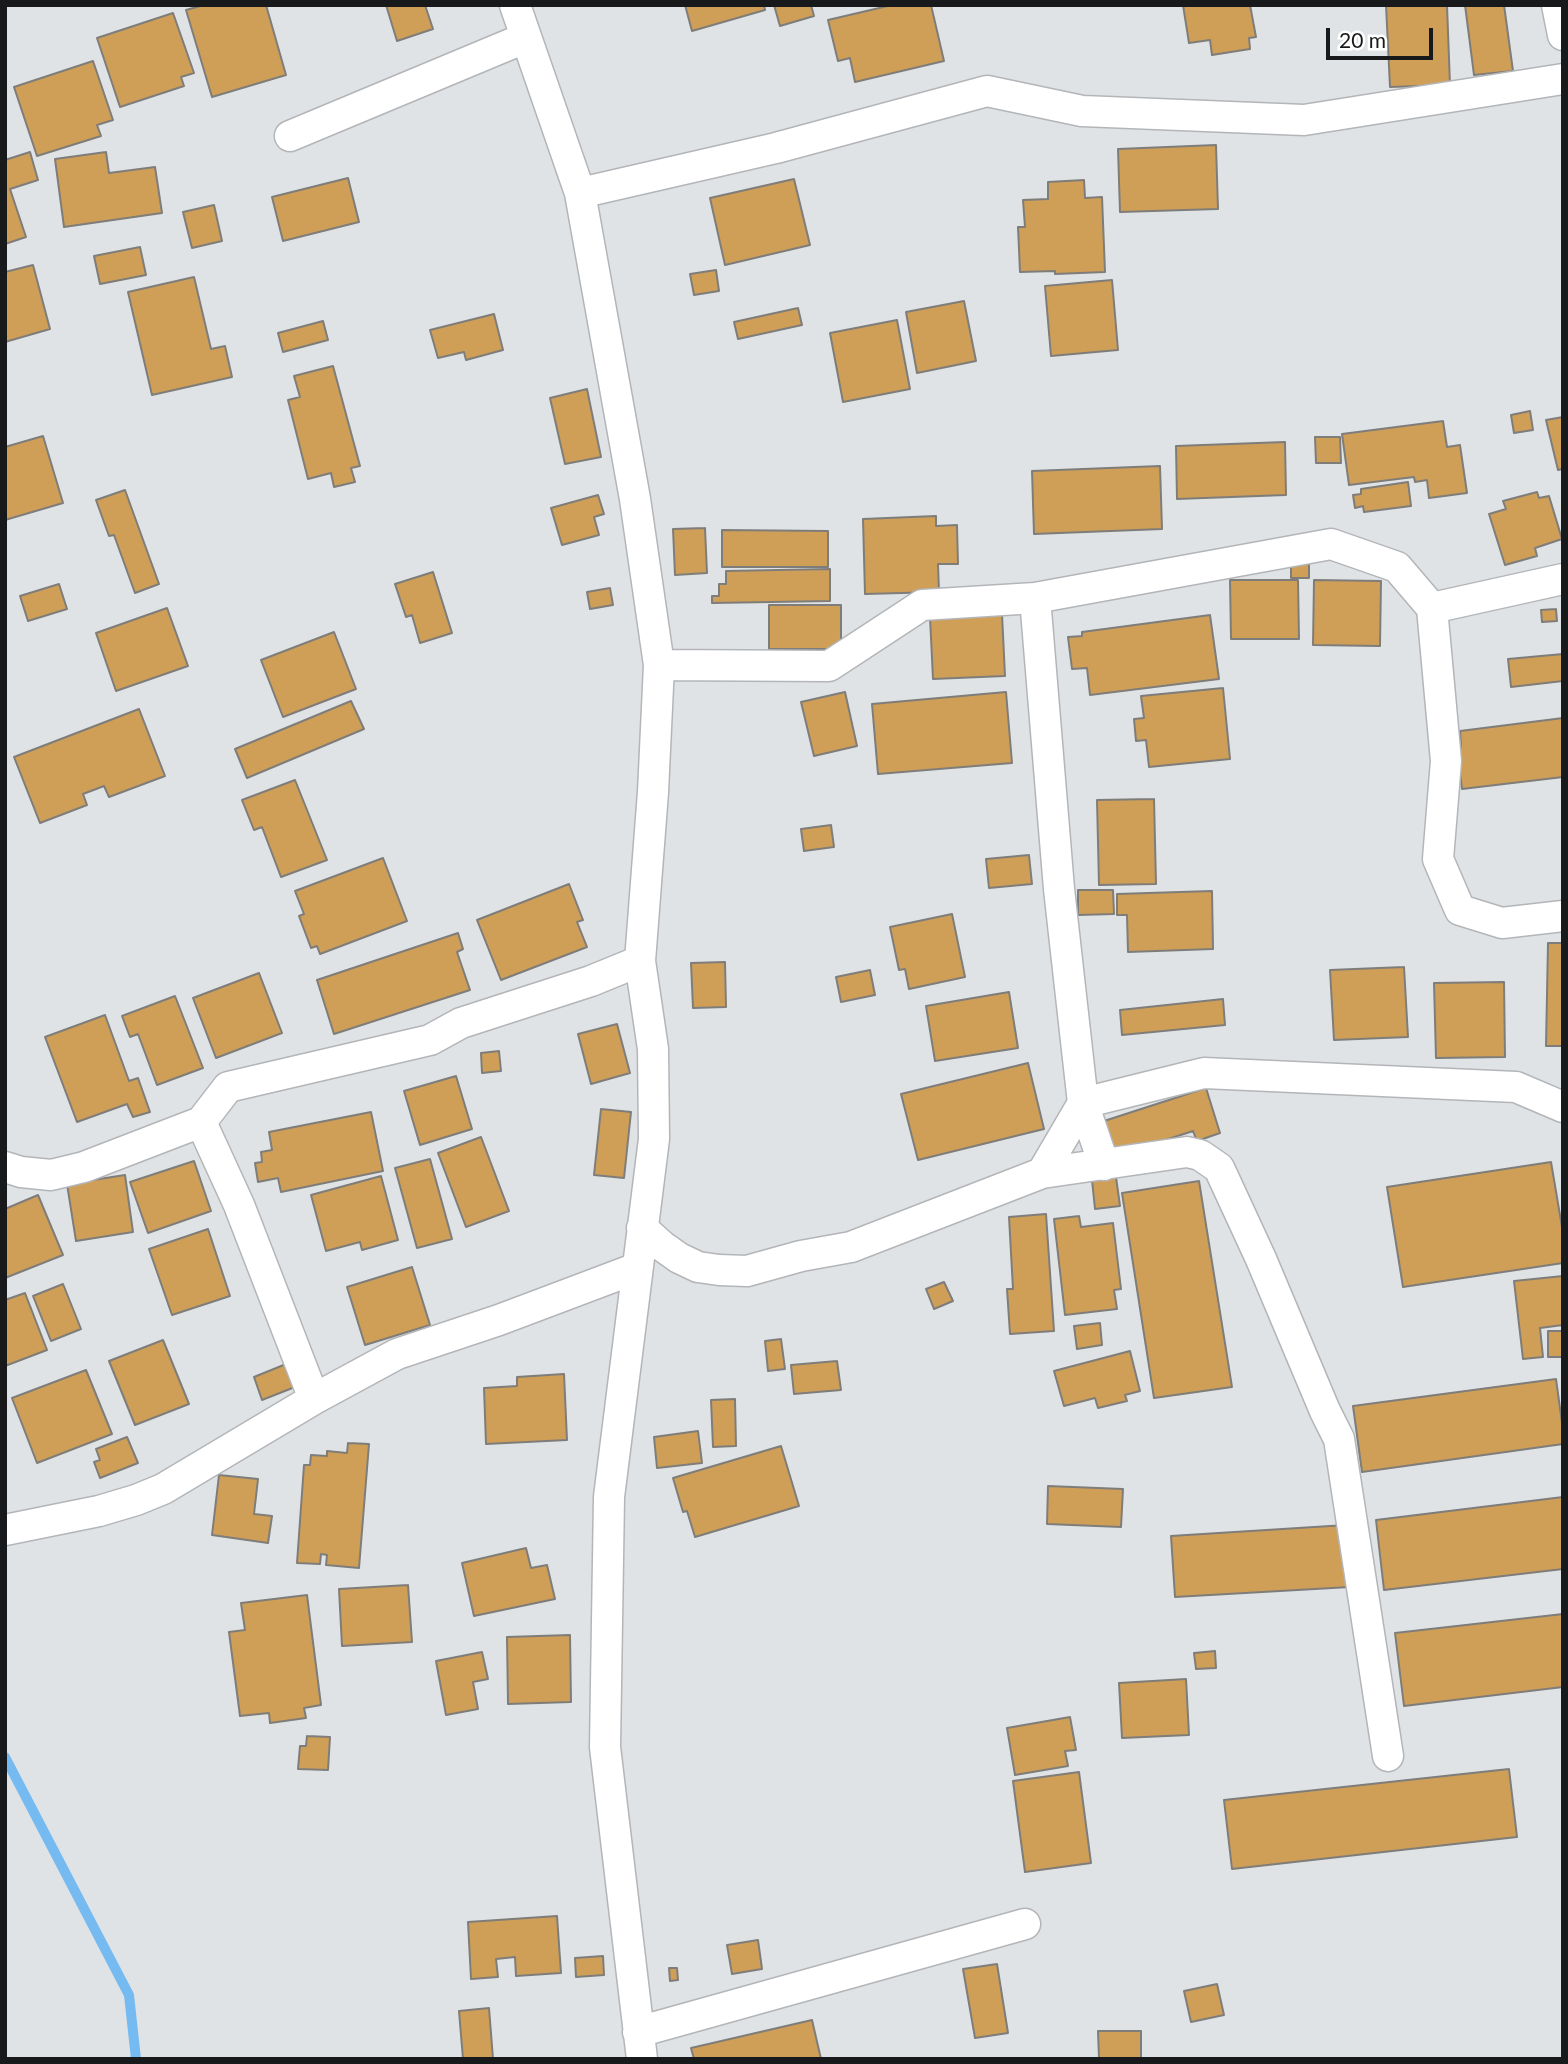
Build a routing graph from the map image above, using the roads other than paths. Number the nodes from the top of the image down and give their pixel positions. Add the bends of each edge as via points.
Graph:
1 (515, 5) edge
2 (1557, 5) edge
3 (1563, 35) edge
4 (525, 38) junction
5 (1563, 79) edge
6 (290, 136) dead end
7 (580, 193) junction
8 (1563, 579) edge
9 (1035, 598) junction
10 (1432, 608) junction
11 (659, 665) junction
12 (1563, 916) edge
13 (640, 961) junction
14 (1083, 1103) junction
15 (1563, 1107) edge
16 (201, 1122) junction
17 (1104, 1165) junction
18 (5, 1167) edge
19 (1042, 1174) junction
20 (642, 1228) junction
21 (637, 1268) junction
22 (314, 1399) junction
23 (5, 1530) edge
24 (1388, 1756) dead end
25 (1025, 1924) dead end
26 (640, 2045) edge

1 - 4 street
2 - 3 street
4 - 6 street
4 - 7 street
5 - 7 street via 1304,120 1082,111 987,91 776,148
7 - 11 street via 635,499
8 - 10 street
9 - 10 street via 1331,544 1397,567
9 - 11 street via 922,605 829,666
9 - 14 street via 1059,889
10 - 12 street via 1446,761 1438,859 1460,910 1502,923
11 - 13 street
13 - 16 street via 461,1023 430,1040 228,1087
13 - 20 street via 653,1049 654,1139
14 - 15 street via 1204,1073 1516,1087
14 - 17 street
14 - 19 street
16 - 18 street via 51,1175
16 - 22 street via 239,1205
17 - 19 street
17 - 24 street via 1187,1152 1219,1168 1339,1438
19 - 20 street via 851,1247 747,1272 698,1267 670,1252
20 - 21 street
21 - 22 street via 397,1354
21 - 26 street via 609,1497 605,1747
22 - 23 street via 163,1489 99,1511
25 - 26 street

